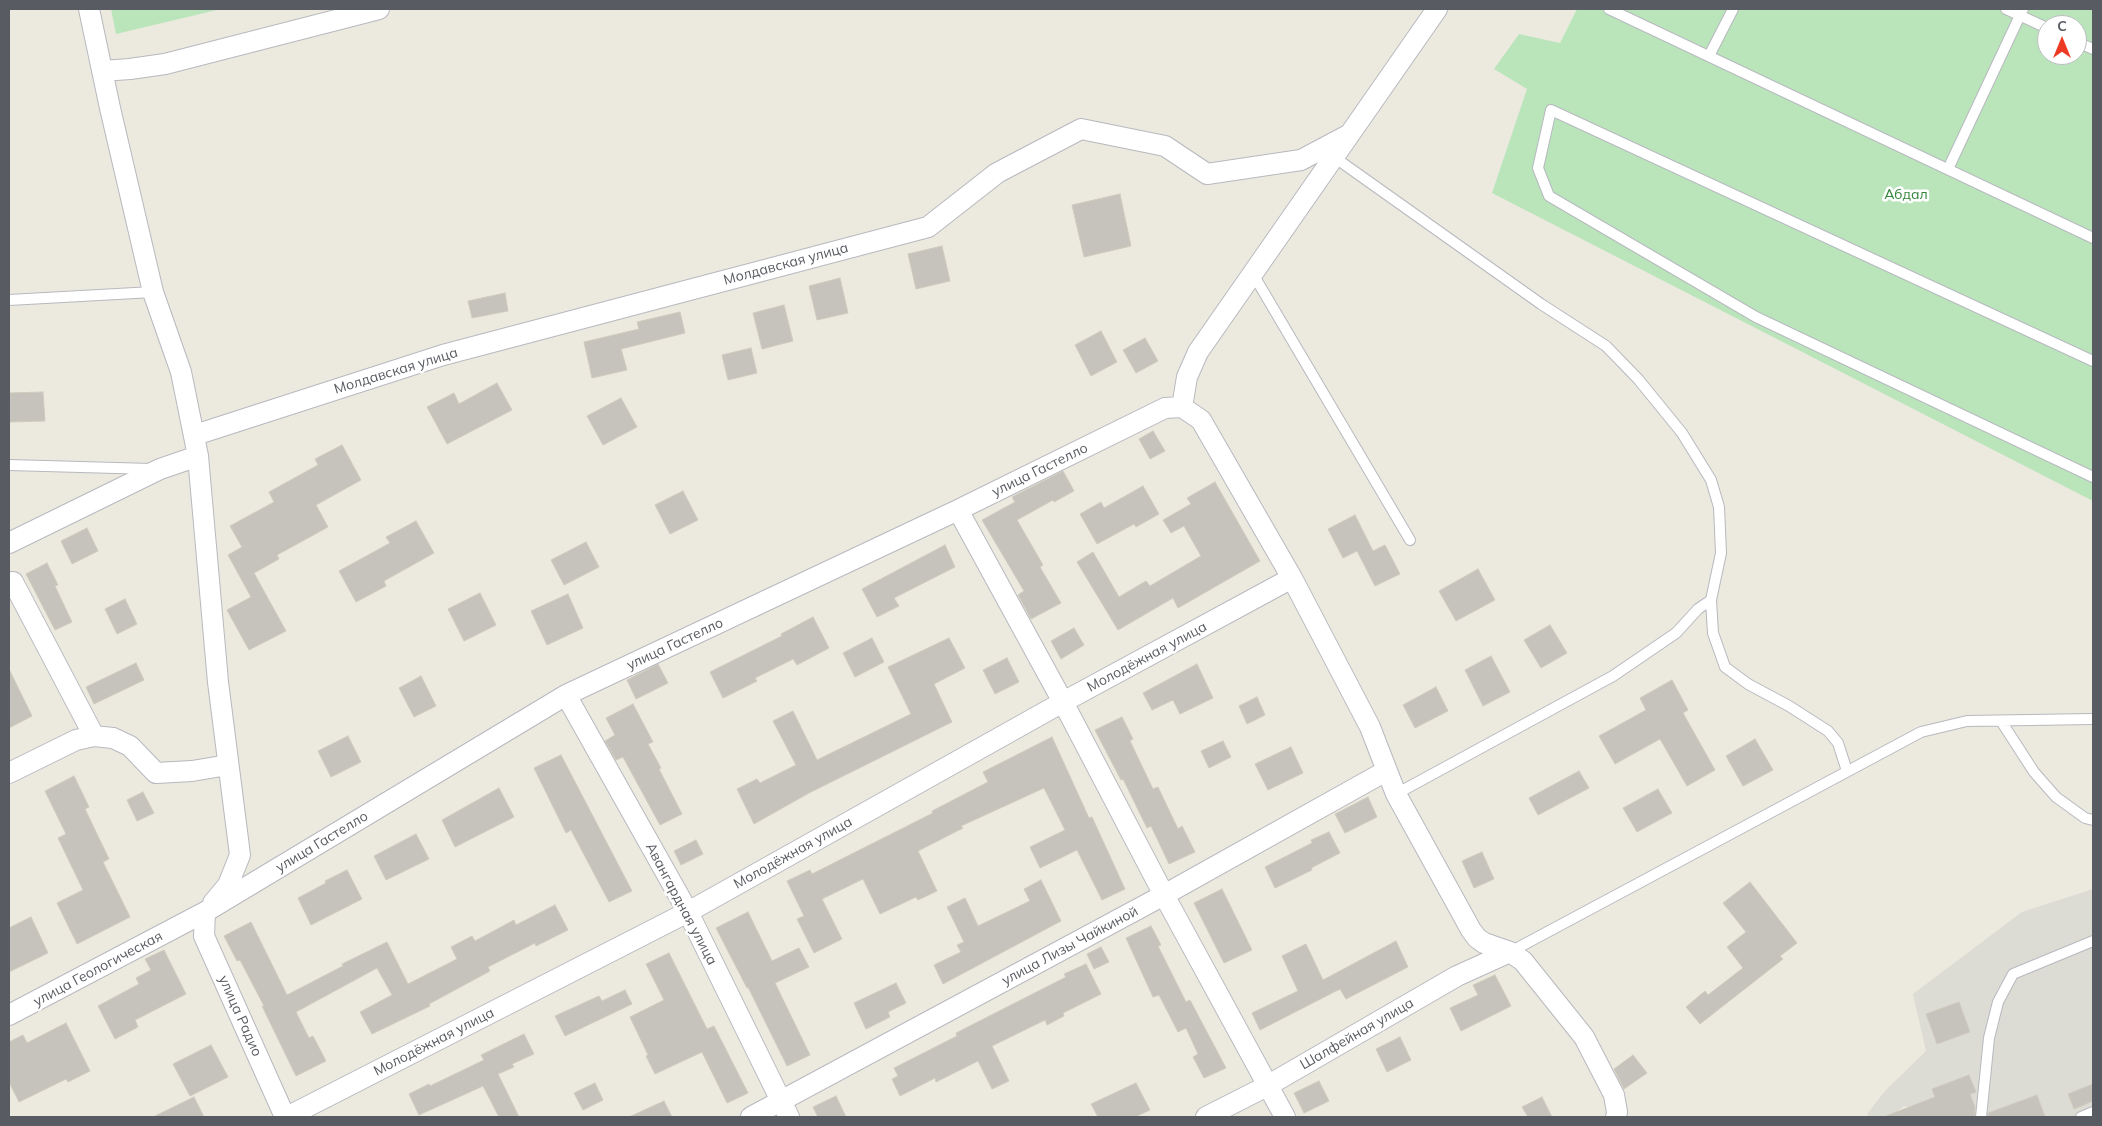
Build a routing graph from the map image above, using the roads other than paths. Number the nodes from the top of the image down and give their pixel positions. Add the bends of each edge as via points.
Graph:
1 (89, 9) edge
2 (379, 9) edge
3 (1437, 9) edge
4 (1609, 9) edge
5 (1733, 9) edge
6 (2006, 9) edge
7 (2022, 12) edge
8 (2037, 22) edge
9 (1709, 56) junction
10 (102, 71) junction
11 (1350, 134) junction
12 (1334, 156) junction
13 (1948, 169) junction
14 (2093, 238) edge
15 (1253, 274) junction
16 (153, 292) junction
17 (9, 300) edge
18 (2093, 361) edge
19 (1182, 407) junction
20 (195, 435) junction
21 (198, 456) junction
22 (9, 465) edge
23 (160, 469) junction
24 (2093, 477) edge
25 (958, 510) junction
26 (1410, 540) dead end
27 (9, 543) edge
28 (1292, 578) junction
29 (13, 582) dead end
30 (1711, 600) junction
31 (566, 695) junction
32 (1063, 702) junction
33 (2093, 719) edge
34 (2001, 721) junction
35 (94, 736) junction
36 (228, 765) junction
37 (1386, 771) junction
38 (1847, 771) junction
39 (9, 773) edge
40 (1396, 794) junction
41 (2093, 820) edge
42 (1164, 895) junction
43 (205, 912) junction
44 (688, 912) junction
45 (187, 922) joint
46 (2093, 940) edge
47 (1510, 952) junction
48 (9, 1015) edge
49 (1267, 1086) junction
50 (785, 1109) edge
51 (2093, 1112) edge
52 (286, 1117) edge
53 (751, 1117) edge
54 (1206, 1117) edge
55 (1285, 1117) edge
56 (1616, 1117) edge
57 (1981, 1117) edge
58 (2081, 1117) edge

1 - 10 street
2 - 10 street via 165,64
3 - 11 street
4 - 9 lane
5 - 9 lane
6 - 7 lane
7 - 8 lane
7 - 13 lane
9 - 13 lane
10 - 16 street
11 - 12 street
11 - 20 street, Молдавская улица via 1301,160 1207,174 1165,146 1081,129 997,173 928,227 443,355
12 - 15 street
12 - 30 lane via 1541,304 1606,346 1638,379 1682,433 1710,480 1719,507 1721,553
13 - 14 lane
15 - 19 street via 1198,352 1187,377
15 - 26 lane
16 - 17 lane
16 - 20 street via 181,372
18 - 24 lane via 1551,110 1538,168 1549,196 1756,317
19 - 25 street, улица Гастелло via 1166,408
19 - 28 street via 1201,420
20 - 21 street
21 - 23 street
21 - 36 street
22 - 23 lane
23 - 27 street
25 - 31 street, улица Гастелло
25 - 32 street
28 - 32 street, Молодёжная улица
28 - 37 street via 1370,727
29 - 35 street
30 - 38 lane via 1713,633 1725,667 1828,731 1838,743
30 - 40 lane via 1698,608 1676,632 1613,676
31 - 43 street, улица Гастелло
31 - 44 street, Авангардная улица
32 - 42 street
32 - 44 street, Молодёжная улица
33 - 34 lane
34 - 38 lane via 1967,721 1921,732
34 - 41 lane via 2034,772 2056,798
35 - 36 street via 113,738 130,746 156,772
35 - 39 street via 76,740
36 - 43 street via 240,855 228,884
37 - 40 street
37 - 42 street, улица Лизы Чайкиной
38 - 47 lane
40 - 47 street via 1477,938 1484,944
42 - 49 street
42 - 50 street, улица Лизы Чайкиной
43 - 45 street, улица Гастелло
43 - 52 street, улица Радио via 204,936
44 - 50 street, Авангардная улица
44 - 52 street, Молодёжная улица
45 - 48 street, улица Геологическая
46 - 57 lane via 2013,974 1998,1002 1990,1038
47 - 49 street, Шалфейная улица via 1457,976
47 - 56 street via 1523,961 1584,1038 1614,1095
49 - 54 street, Шалфейная улица
49 - 55 street
50 - 53 street, улица Лизы Чайкиной
51 - 58 lane

